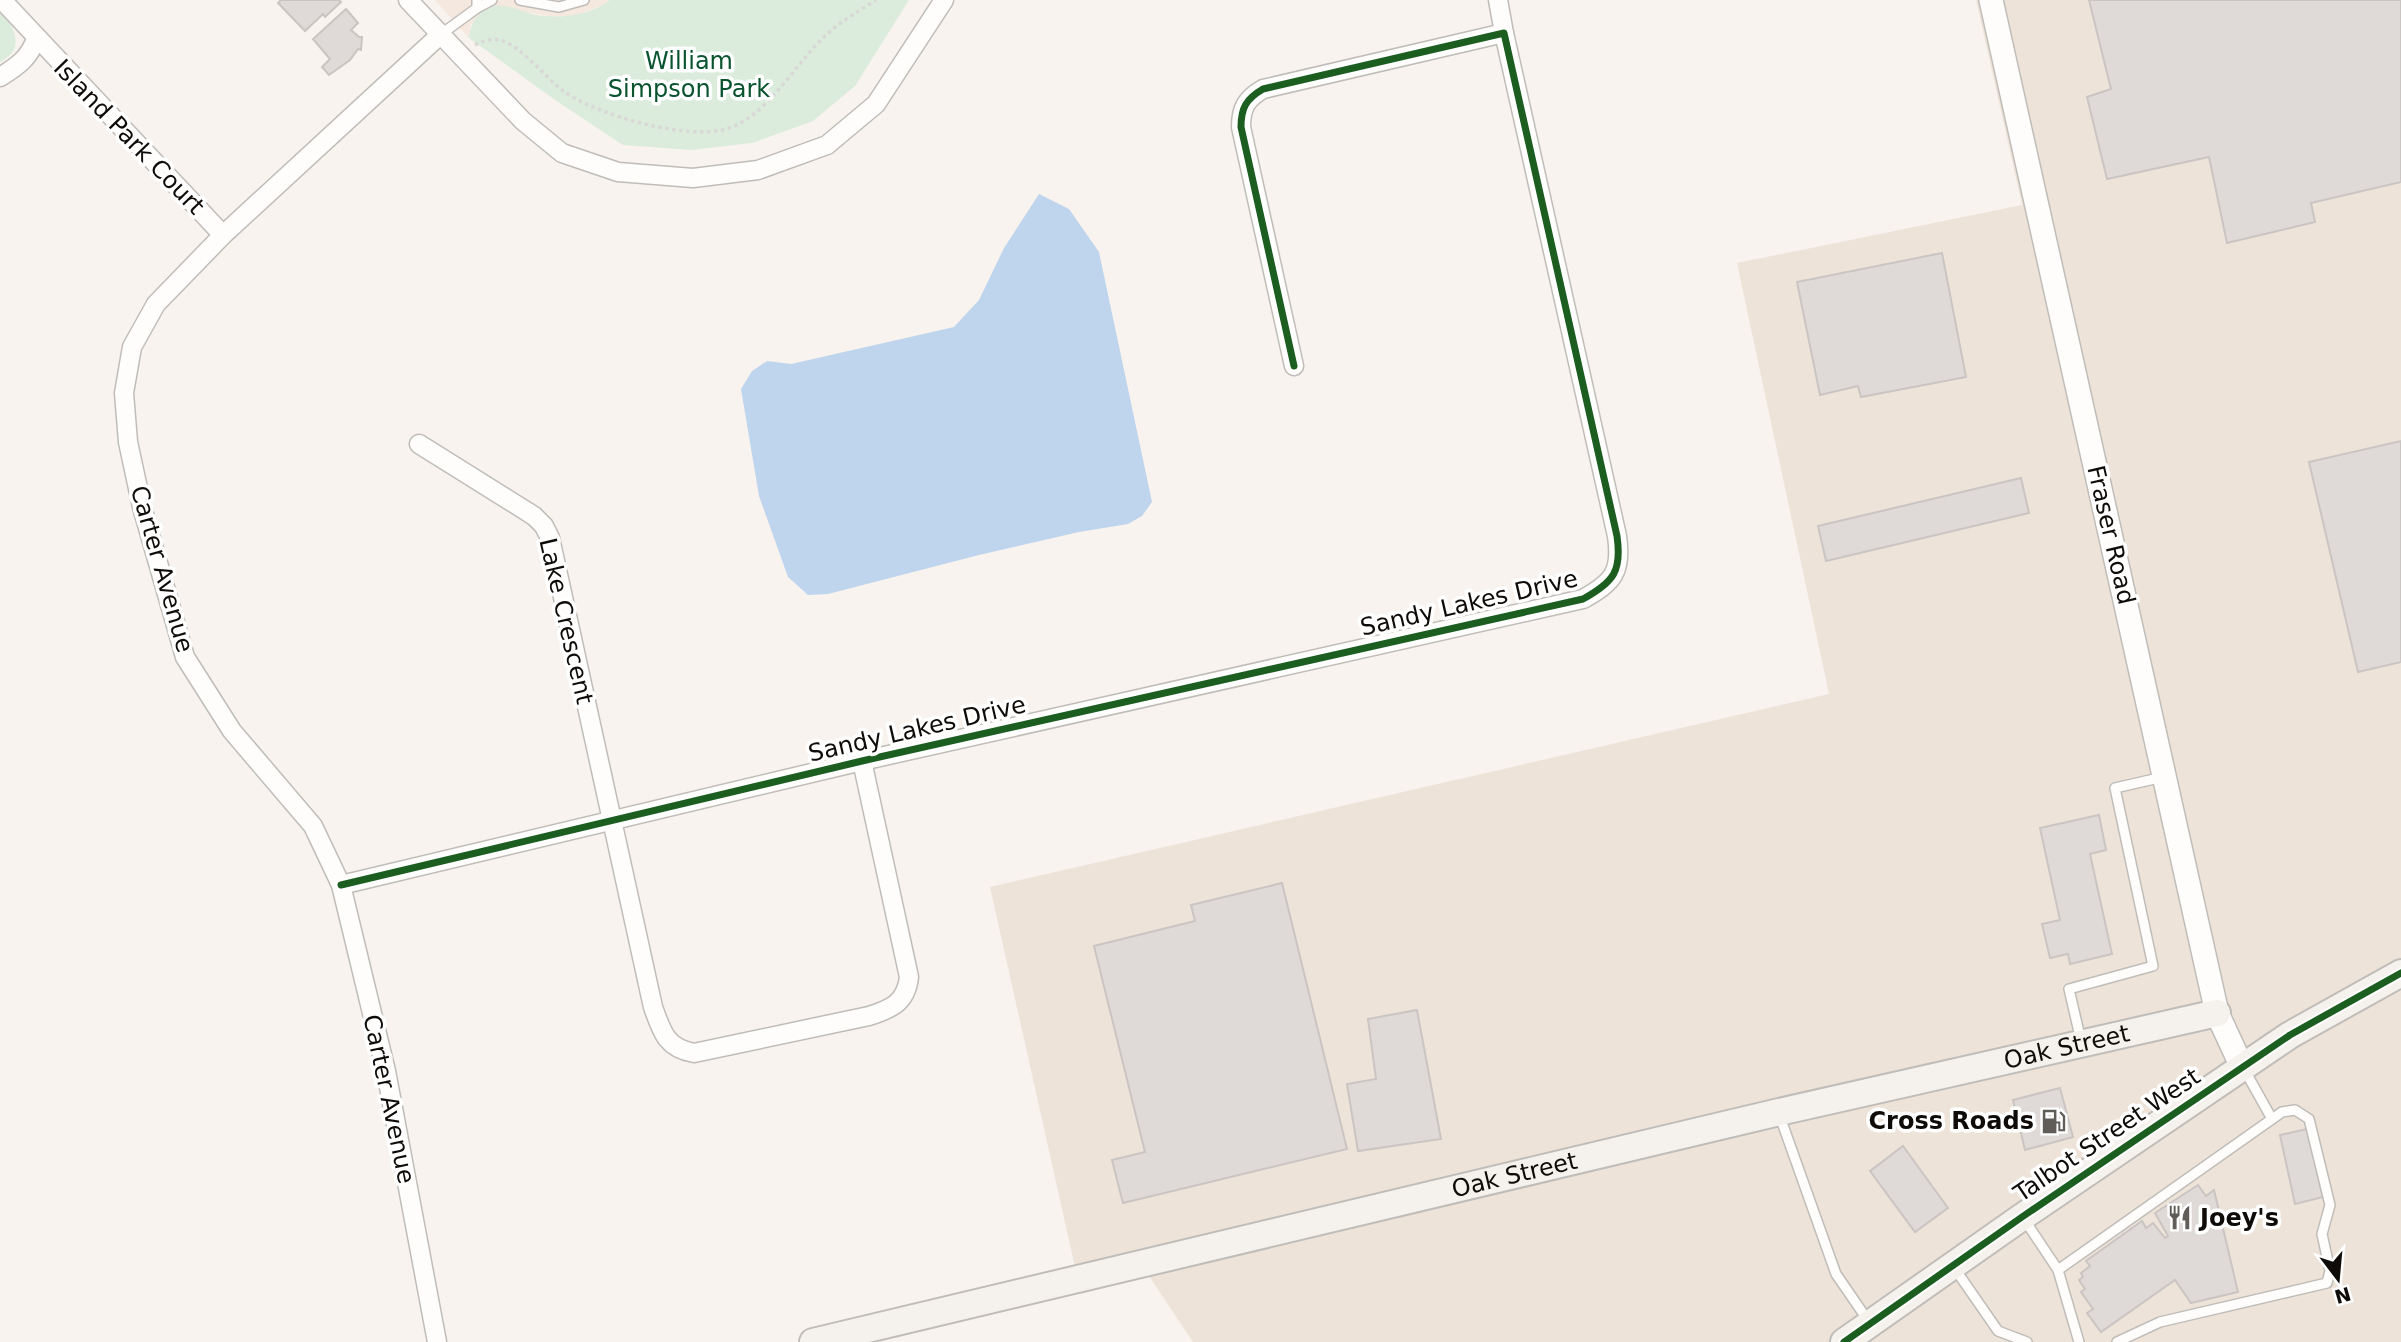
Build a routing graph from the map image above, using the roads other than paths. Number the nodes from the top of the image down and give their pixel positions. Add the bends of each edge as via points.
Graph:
1 (2, 0) edge
2 (408, 0) edge
3 (492, 0) edge
4 (520, 0) edge
5 (584, 0) edge
6 (944, 0) edge
7 (1498, 0) edge
8 (1992, 0) edge
9 (477, 4) edge
10 (1504, 33) junction
11 (440, 35) junction
12 (36, 39) junction
13 (0, 77) edge
14 (223, 235) junction
15 (1294, 366) dead end
16 (419, 444) dead end
17 (862, 761) junction
18 (2165, 777) junction
19 (611, 821) junction
20 (341, 885) junction
21 (2401, 973) edge
22 (2217, 1013) junction
23 (2081, 1043) junction
24 (2242, 1067) junction
25 (1779, 1112) junction
26 (2272, 1119) junction
27 (2022, 1217) junction
28 (1952, 1265) junction
29 (2058, 1270) junction
30 (1870, 1323) junction
31 (437, 1342) edge
32 (813, 1342) edge
33 (1844, 1342) edge
34 (2027, 1342) edge
35 (2079, 1342) edge
36 (2117, 1342) edge

1 - 12 street, Island Park Court
2 - 11 street
3 - 9 lane
4 - 5 lane via 559,7
6 - 11 street via 876,104 827,145 758,170 693,177 618,172 562,153 523,121
7 - 10 street, Sandy Lakes Drive
8 - 18 street, Fraser Road
9 - 11 lane
10 - 15 street via 1263,89 1249,97 1241,110 1241,127
10 - 17 street, Sandy Lakes Drive via 1617,536 1616,570 1603,588 1583,599
11 - 14 street, Carter Avenue
12 - 13 street, Island Park Court via 23,63
12 - 14 street, Island Park Court
14 - 20 street, Carter Avenue via 156,304 132,347 124,393 128,442 185,657 232,731 313,826
16 - 19 street, Lake Crescent via 544,526 554,551
17 - 19 street, Sandy Lakes Drive
17 - 19 street, Lake Crescent via 909,977 900,1000 869,1016 694,1053 680,1051 668,1041 653,1007
18 - 22 street, Fraser Road
18 - 23 lane via 2115,788 2152,966 2069,989
19 - 20 street, Sandy Lakes Drive
20 - 31 street, Carter Avenue via 386,1071
21 - 24 main road, Talbot Street West
22 - 23 main road, Oak Street
22 - 24 street, Fraser Road
23 - 25 main road, Oak Street
24 - 26 lane
24 - 27 main road, Talbot Street West
25 - 30 lane via 1836,1274
25 - 32 main road, Oak Street
26 - 29 lane
26 - 36 lane via 2295,1110 2309,1119 2330,1205 2322,1234 2330,1271 2327,1283 2160,1322
27 - 28 main road, Talbot Street West
27 - 29 lane
28 - 30 main road, Talbot Street West
28 - 34 lane via 1998,1331
29 - 35 lane
30 - 33 main road, Talbot Street West

